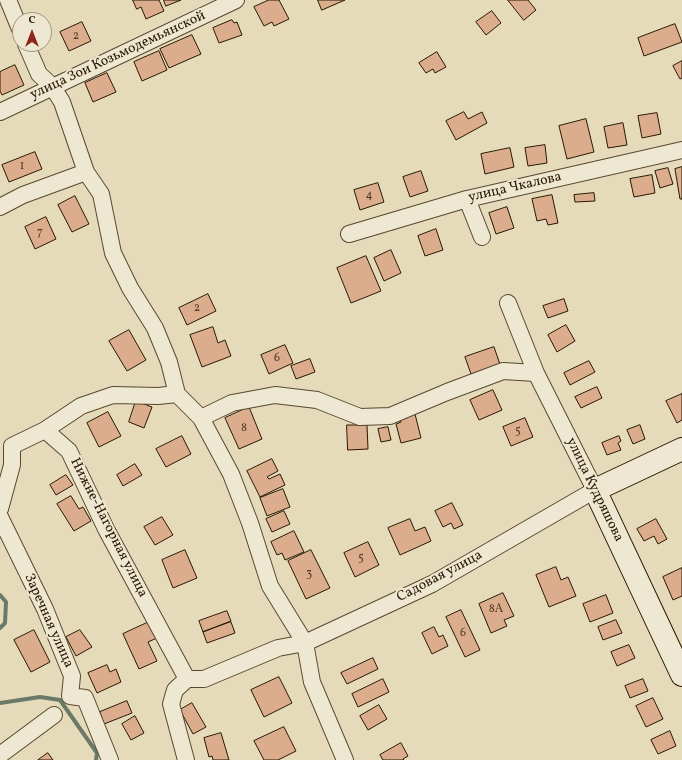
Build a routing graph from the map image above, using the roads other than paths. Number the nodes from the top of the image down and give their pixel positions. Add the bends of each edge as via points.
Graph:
1 (8, 0) edge
2 (236, 0) edge
3 (13, 12) edge
4 (29, 52) edge
5 (52, 86) junction
6 (0, 112) edge
7 (682, 150) edge
8 (86, 172) junction
9 (467, 199) junction
10 (0, 207) edge
11 (349, 234) dead end
12 (482, 237) dead end
13 (508, 303) dead end
14 (536, 373) junction
15 (177, 394) junction
16 (201, 418) junction
17 (45, 430) junction
18 (682, 449) edge
19 (595, 490) junction
20 (0, 508) edge
21 (0, 517) edge
22 (305, 643) junction
23 (682, 675) edge
24 (187, 679) junction
25 (54, 715) dead end
26 (0, 755) edge
27 (110, 760) edge
28 (186, 760) edge
29 (345, 760) edge

1 - 3 street
2 - 5 street, улица Зои Козьмодемьянской
4 - 5 street via 39,74
5 - 6 street, улица Зои Козьмодемьянской
5 - 8 street via 62,102
7 - 9 street, улица Чкалова
8 - 10 street via 23,195
8 - 15 street via 101,194 113,253 130,288 156,328 169,362
9 - 11 street, улица Чкалова
9 - 12 street
13 - 14 street, улица Кудряшова
14 - 16 street via 503,371 390,416 360,417 317,400 275,395 232,403
14 - 19 street, улица Кудряшова
15 - 16 street
15 - 17 street via 113,395 81,406
16 - 22 street via 230,474 250,523 270,586
17 - 20 street via 12,446 12,465
17 - 24 street, Нижне-Нагорная улица via 69,450 106,529
18 - 19 street, Садовая улица
19 - 22 street, Садовая улица via 432,584
19 - 23 street, улица Кудряшова
21 - 27 street, Заречная улица via 45,609 72,676 70,696 85,698
22 - 24 street, Садовая улица via 278,648 204,679
22 - 29 street via 312,682
24 - 28 street via 175,690 171,704
25 - 26 street

